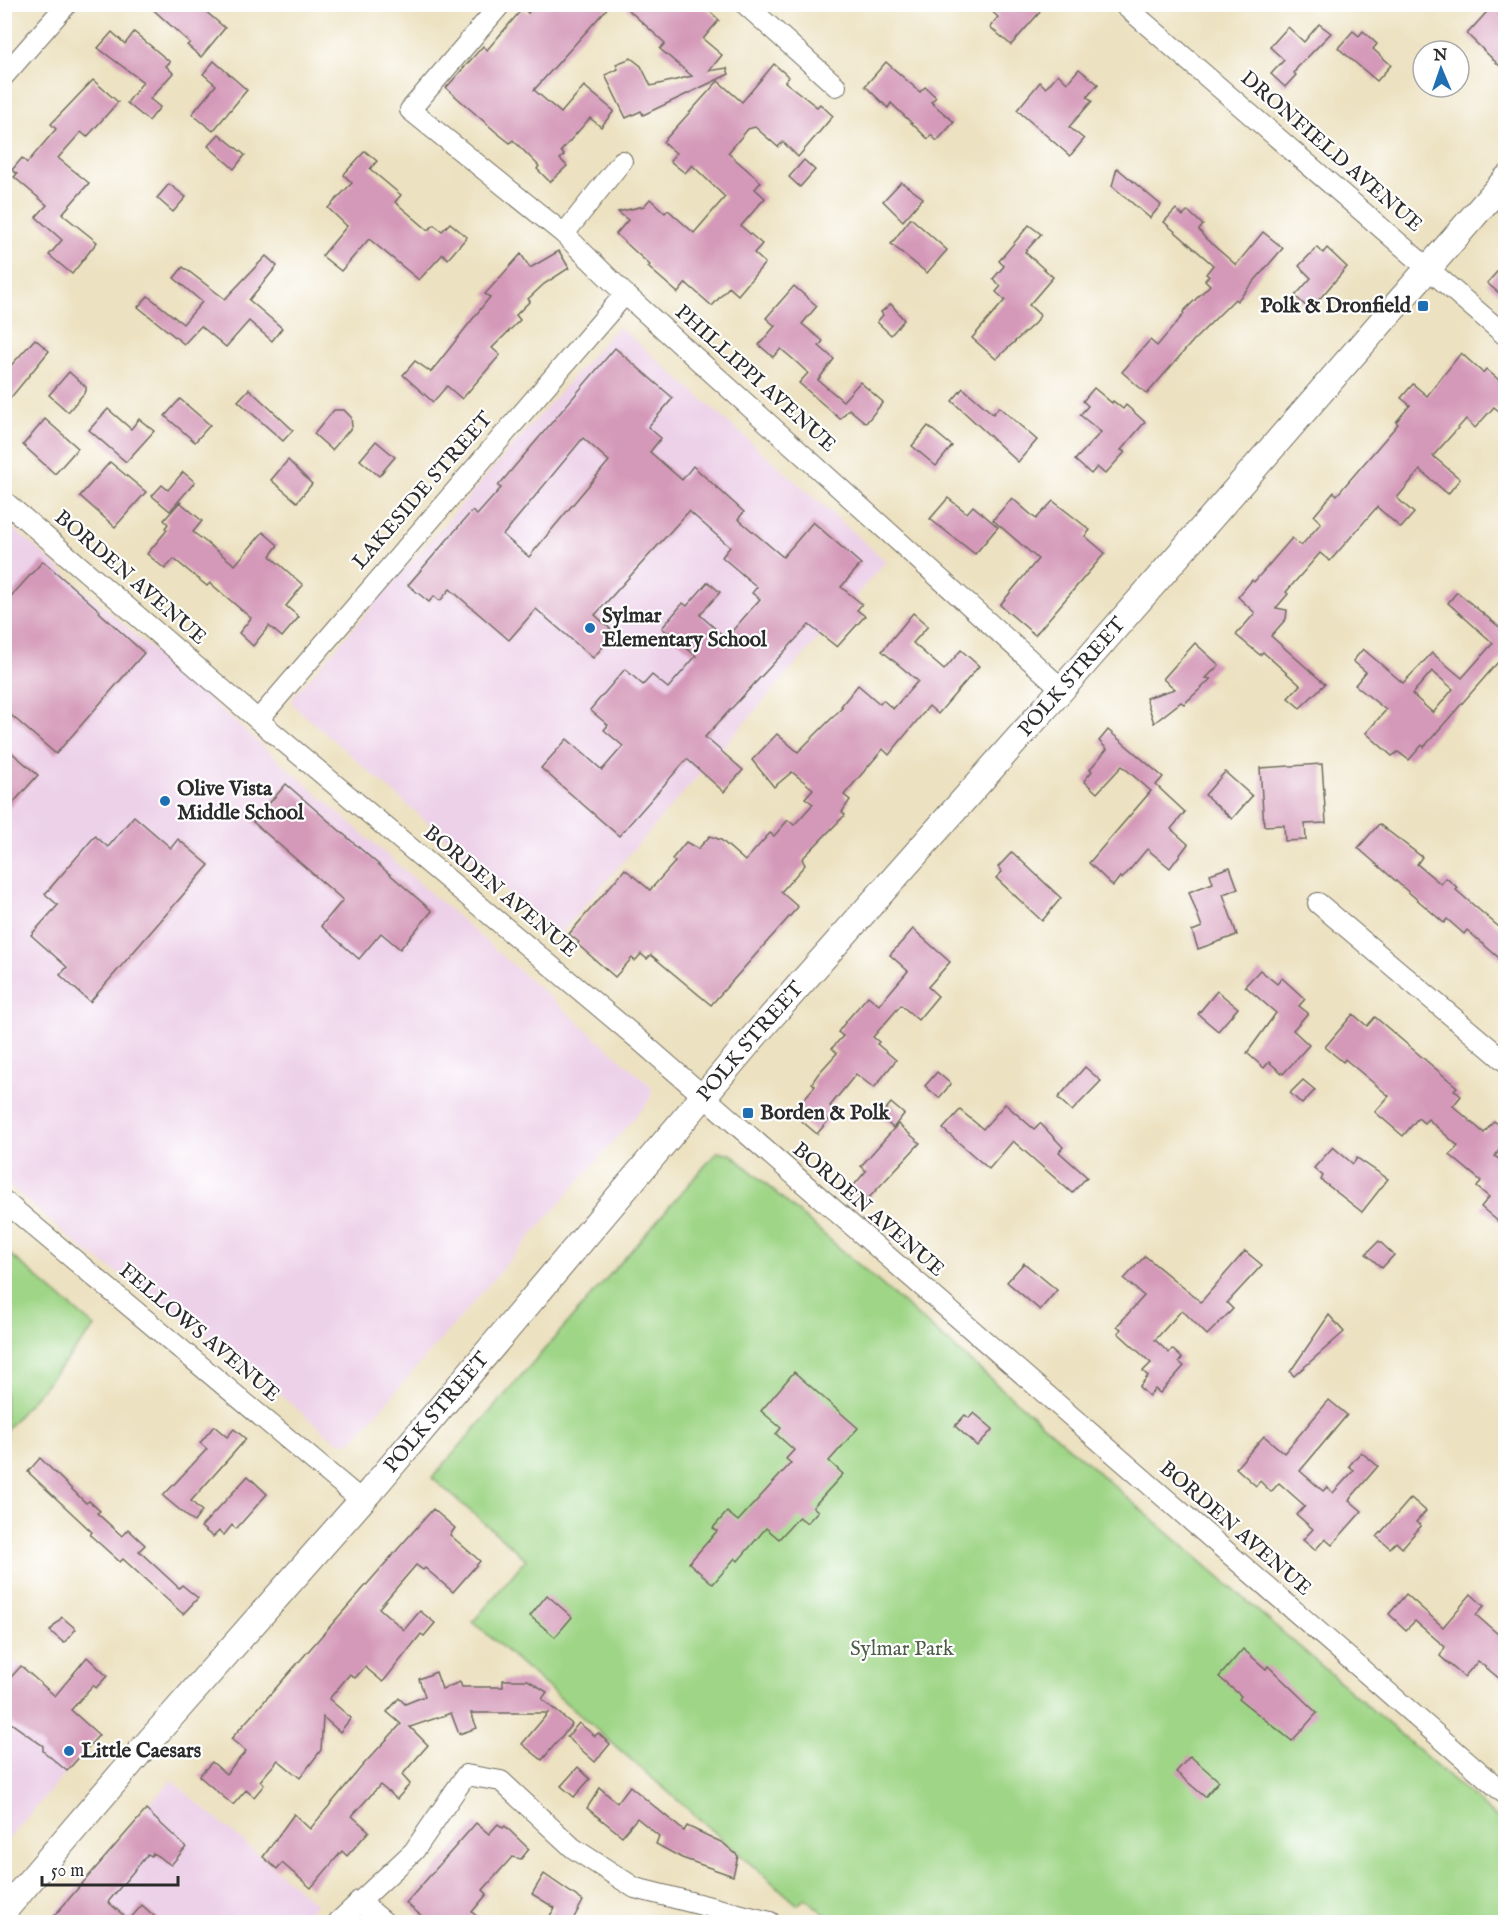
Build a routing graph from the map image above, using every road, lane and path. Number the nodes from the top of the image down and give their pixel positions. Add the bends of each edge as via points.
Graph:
1 (66, 4) edge
2 (501, 4) edge
3 (745, 4) edge
4 (1124, 4) edge
5 (4, 76) edge
6 (836, 86) dead end
7 (622, 161) dead end
8 (1506, 179) edge
9 (564, 234) junction
10 (1428, 268) junction
11 (625, 294) junction
12 (1506, 336) edge
13 (4, 501) edge
14 (1062, 689) junction
15 (258, 720) junction
16 (1318, 903) dead end
17 (1506, 1062) edge
18 (703, 1096) junction
19 (4, 1201) edge
20 (362, 1501) junction
21 (1506, 1795) edge
22 (359, 1901) junction
23 (4, 1911) edge
24 (338, 1923) edge
25 (384, 1923) edge
26 (770, 1923) edge

1 - 5 street
2 - 9 street, PHILLIPPI AVENUE via 410,110
3 - 6 street
4 - 10 street, DRONFIELD AVENUE
7 - 9 street
8 - 10 main road, POLK STREET
9 - 11 street, PHILLIPPI AVENUE
10 - 12 street, DRONFIELD AVENUE
10 - 14 main road, POLK STREET
11 - 14 street, PHILLIPPI AVENUE
11 - 15 street, LAKESIDE STREET
13 - 15 street, BORDEN AVENUE
14 - 18 main road, POLK STREET
15 - 18 street, BORDEN AVENUE
16 - 17 street
18 - 20 main road, POLK STREET
18 - 21 street, BORDEN AVENUE
19 - 20 street, FELLOWS AVENUE
20 - 23 main road, POLK STREET
22 - 24 street
22 - 25 street
22 - 26 street via 414,1851 466,1775 501,1781 573,1848 635,1888

